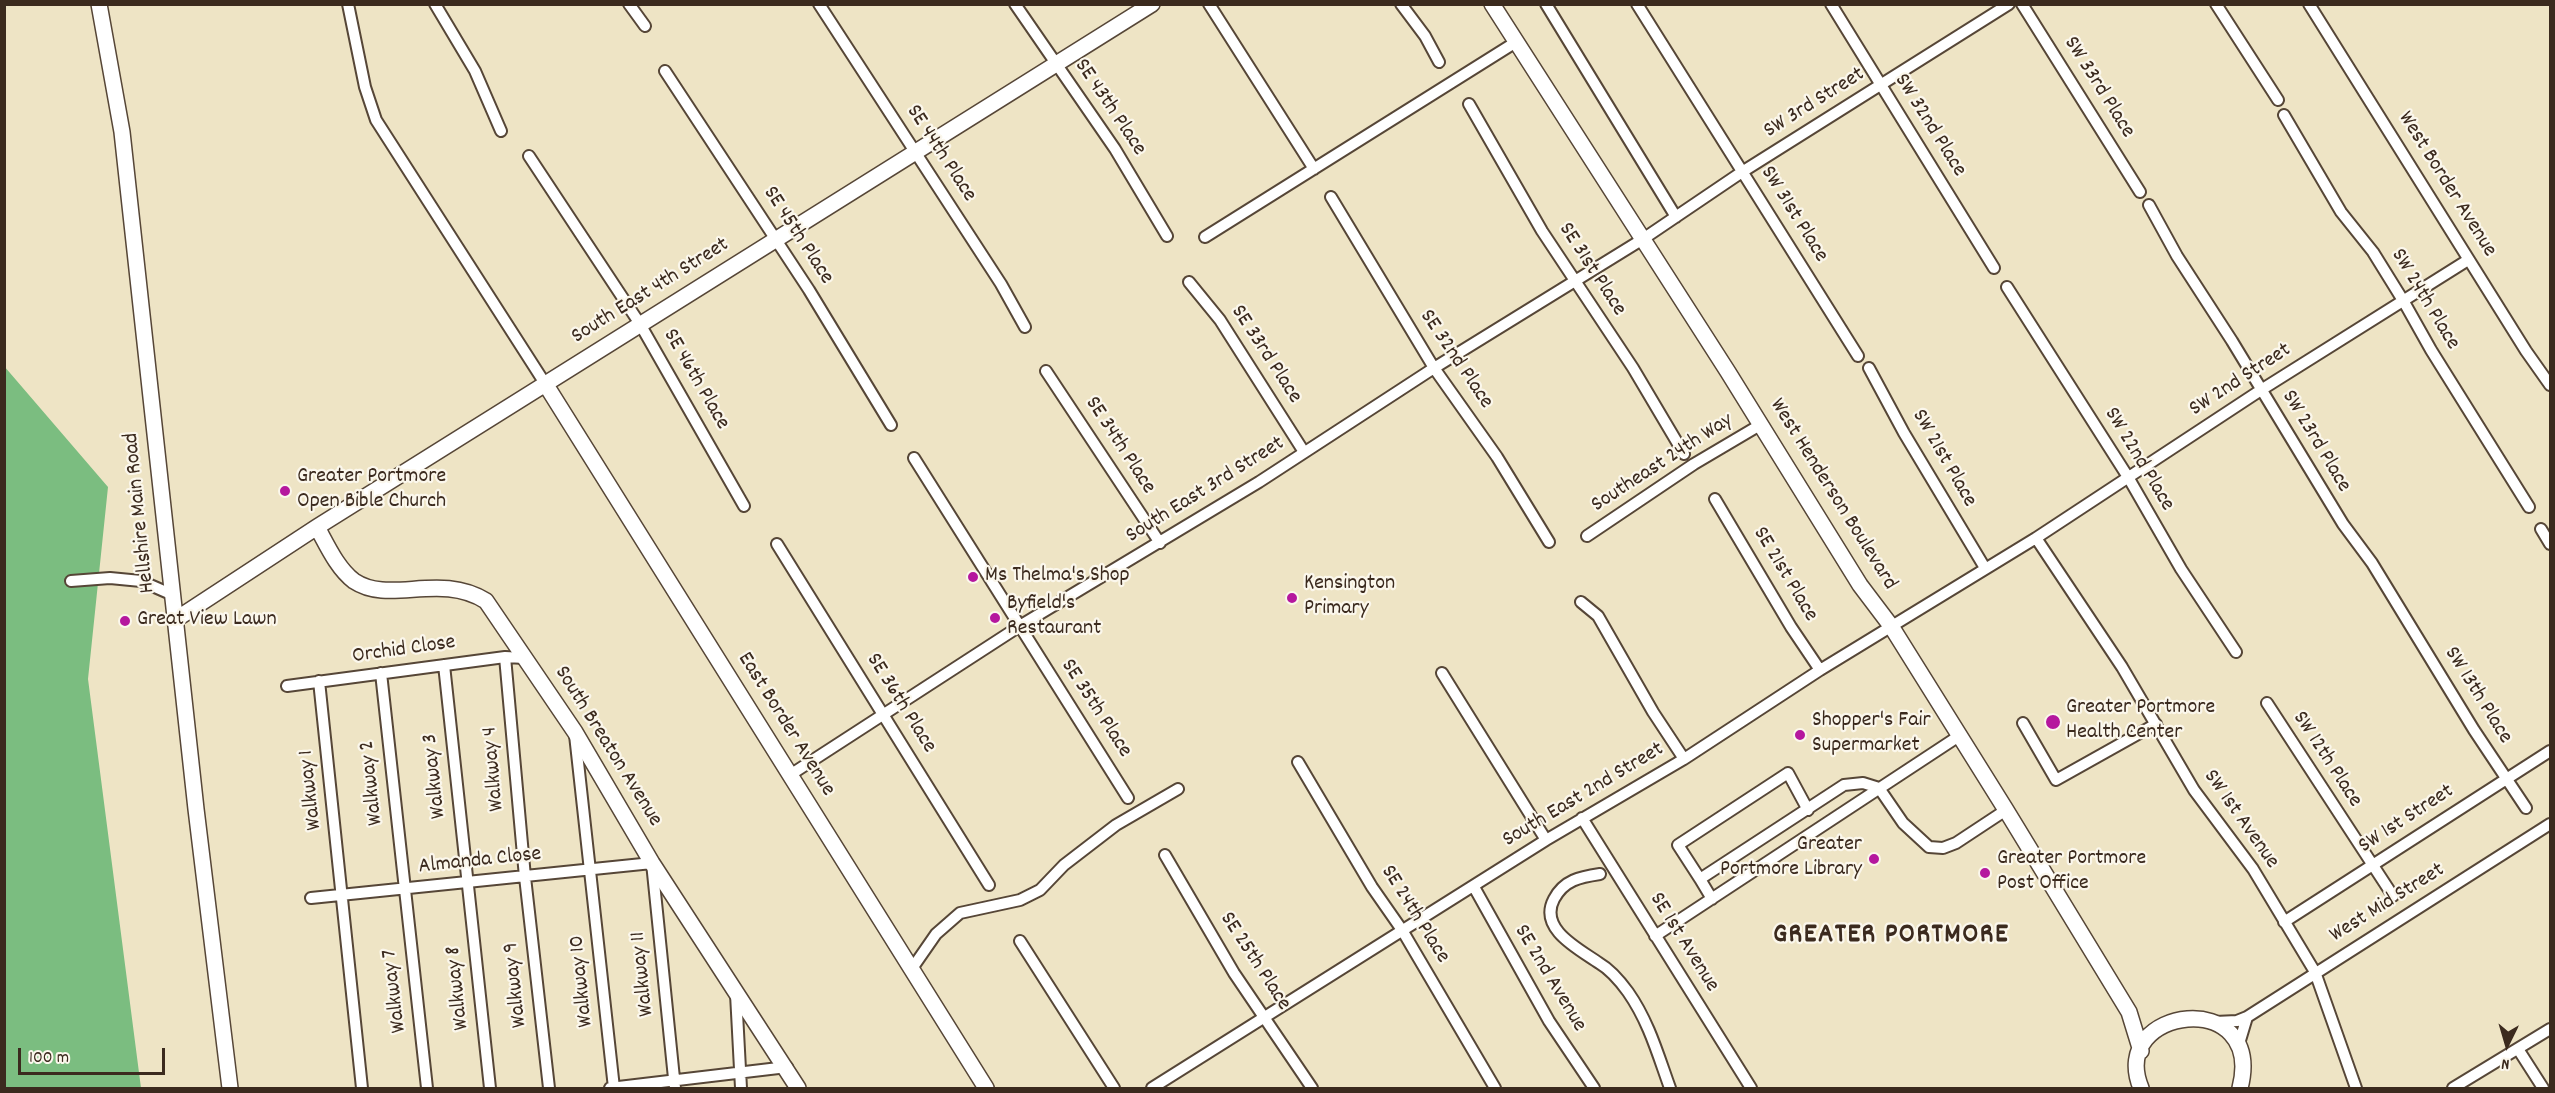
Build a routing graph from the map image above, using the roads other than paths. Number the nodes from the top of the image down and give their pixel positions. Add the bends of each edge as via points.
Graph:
1 (99, 4) edge
2 (348, 4) edge
3 (435, 4) edge
4 (628, 4) edge
5 (819, 4) edge
6 (1015, 4) edge
7 (1152, 4) edge
8 (1209, 4) edge
9 (1401, 4) edge
10 (1492, 4) edge
11 (1546, 4) edge
12 (1637, 4) edge
13 (1831, 4) edge
14 (2008, 4) edge
15 (2022, 4) edge
16 (2216, 4) edge
17 (2309, 4) edge
18 (645, 26) dead end
19 (1516, 42) junction
20 (1439, 62) dead end
21 (1056, 64) junction
22 (665, 71) dead end
23 (1881, 86) junction
24 (2278, 100) dead end
25 (1469, 104) dead end
26 (2284, 115) dead end
27 (501, 131) dead end
28 (915, 153) junction
29 (529, 156) dead end
30 (1314, 169) junction
31 (1742, 172) junction
32 (2140, 192) dead end
33 (1331, 197) dead end
34 (2149, 205) dead end
35 (1676, 217) junction
36 (1167, 236) dead end
37 (1205, 237) dead end
38 (1643, 239) junction
39 (777, 240) junction
40 (2469, 260) junction
41 (1994, 268) dead end
42 (1574, 280) junction
43 (1190, 282) dead end
44 (2007, 287) dead end
45 (2404, 302) junction
46 (640, 324) junction
47 (1025, 327) dead end
48 (1858, 356) dead end
49 (1434, 368) junction
50 (1869, 368) dead end
51 (1046, 371) dead end
52 (546, 385) junction
53 (2550, 385) edge
54 (2261, 390) junction
55 (891, 424) dead end
56 (1760, 425) junction
57 (1304, 452) junction
58 (1684, 454) dead end
59 (915, 458) dead end
60 (2128, 477) junction
61 (1715, 499) dead end
62 (744, 506) dead end
63 (2529, 507) dead end
64 (317, 527) junction
65 (2541, 529) dead end
66 (1587, 536) dead end
67 (2036, 538) junction
68 (1549, 542) dead end
69 (1160, 543) junction
70 (777, 544) dead end
71 (2550, 544) edge
72 (1985, 568) junction
73 (71, 581) dead end
74 (173, 594) junction
75 (1581, 602) dead end
76 (2397, 603) joint
77 (175, 620) junction
78 (1891, 626) junction
79 (1020, 627) junction
80 (2236, 652) dead end
81 (504, 657) junction
82 (525, 658) junction
83 (444, 665) junction
84 (1820, 670) junction
85 (381, 673) junction
86 (1442, 673) dead end
87 (319, 681) junction
88 (287, 686) dead end
89 (2267, 704) dead end
90 (884, 714) junction
91 (2023, 723) dead end
92 (2156, 724) junction
93 (575, 732) junction
94 (1959, 736) junction
95 (2550, 750) edge
96 (1684, 759) junction
97 (1298, 762) dead end
98 (790, 775) junction
99 (2506, 779) junction
100 (1879, 788) junction
101 (1178, 789) dead end
102 (1128, 798) dead end
103 (2526, 808) dead end
104 (1808, 810) junction
105 (2006, 810) junction
106 (1582, 818) junction
107 (2550, 824) edge
108 (1546, 840) junction
109 (1165, 855) dead end
110 (652, 863) junction
111 (2372, 866) junction
112 (591, 870) junction
113 (1600, 874) dead end
114 (525, 877) junction
115 (1700, 879) junction
116 (467, 883) junction
117 (989, 885) dead end
118 (1474, 887) junction
119 (404, 889) junction
120 (343, 895) junction
121 (2393, 897) dead end
122 (311, 898) dead end
123 (1712, 899) junction
124 (2284, 922) junction
125 (1402, 930) junction
126 (1655, 936) junction
127 (1020, 941) dead end
128 (911, 970) junction
129 (2315, 972) junction
130 (735, 988) junction
131 (2129, 1012) junction
132 (1266, 1017) junction
133 (2247, 1017) junction
134 (2214, 1022) junction
135 (2161, 1026) junction
136 (2550, 1029) edge
137 (2238, 1047) junction
138 (2518, 1049) junction
139 (2141, 1051) junction
140 (787, 1067) junction
141 (2137, 1071) junction
142 (739, 1073) junction
143 (675, 1085) edge
144 (613, 1088) edge
145 (230, 1089) edge
146 (362, 1089) edge
147 (428, 1089) edge
148 (490, 1089) edge
149 (549, 1089) edge
150 (741, 1089) edge
151 (798, 1089) edge
152 (986, 1089) edge
153 (1114, 1089) edge
154 (1152, 1089) edge
155 (1312, 1089) edge
156 (1495, 1089) edge
157 (1594, 1089) edge
158 (1670, 1089) edge
159 (1751, 1089) edge
160 (2127, 1089) edge
161 (2141, 1089) edge
162 (2240, 1089) edge
163 (2356, 1089) edge
164 (2453, 1089) edge
165 (2543, 1089) edge

1 - 74 street, Hellshire Main Road via 122,132
2 - 52 street via 376,120
3 - 27 street via 475,71
4 - 18 street
5 - 28 street, SE 44th Place
6 - 21 street, SE 43th Place
7 - 21 street, South East 4th Street
8 - 30 street
9 - 20 street
10 - 19 street, West Henderson Boulevard
11 - 35 street
12 - 31 street, SW 31st Place
13 - 23 street, SW 32nd Place
14 - 23 street, SW 3rd Street
15 - 32 street, SW 33rd Place
16 - 24 street
17 - 40 street, West Border Avenue
19 - 30 street
19 - 38 street, West Henderson Boulevard
21 - 28 street, South East 4th Street
21 - 36 street, SE 43th Place via 1115,149
22 - 39 street, SE 45th Place
23 - 31 street, SW 3rd Street
23 - 41 street, SW 32nd Place
25 - 42 street, SE 31st Place
26 - 45 street, SW 24th Place via 2341,212 2373,252
28 - 39 street, South East 4th Street
28 - 47 street, SE 44th Place via 1002,284
29 - 46 street, SE 46th Place
30 - 37 street
31 - 35 street, SW 3rd Street
31 - 48 street, SW 31st Place
33 - 49 street, SE 32nd Place
34 - 54 street, SW 23rd Place
35 - 38 street, SW 3rd Street
38 - 42 street, South East 3rd Street
38 - 56 street, West Henderson Boulevard
39 - 46 street, South East 4th Street
39 - 55 street, SE 45th Place
40 - 45 street, SW 2nd Street
40 - 53 street, West Border Avenue
42 - 49 street, South East 3rd Street
42 - 58 street, SE 31st Place
43 - 57 street, SE 33rd Place via 1220,320
44 - 60 street, SW 22nd Place
45 - 54 street, SW 2nd Street
45 - 63 street, SW 24th Place
46 - 52 street, South East 4th Street
46 - 62 street, SE 46th Place
49 - 57 street, South East 3rd Street
49 - 68 street, SE 32nd Place via 1497,457
50 - 72 street, SW 21st Place
51 - 69 street, SE 34th Place
52 - 64 street, South East 4th Street
52 - 98 street, East Border Avenue
54 - 60 street, SW 2nd Street
54 - 76 street, SW 23rd Place
56 - 66 street, Southeast 24th Way
56 - 78 street, West Henderson Boulevard via 1860,585
57 - 69 street, South East 3rd Street
59 - 79 street, SE 35th Place
60 - 67 street, SW 2nd Street
60 - 80 street, SW 22nd Place via 2181,569
61 - 84 street, SE 21st Place
64 - 77 street, South East 4th Street
64 - 82 street, South Breaton Avenue via 338,564 362,585 385,590 453,587 486,601
65 - 71 street
67 - 72 street, South East 2nd Street
67 - 92 street, SW 1st Avenue
69 - 79 street, South East 3rd Street
70 - 90 street, SE 36th Place
72 - 78 street, South East 2nd Street
73 - 74 street via 141,581
74 - 77 street, Hellshire Main Road
75 - 96 street via 1598,616
76 - 99 street, SW 13th Place
77 - 145 street, Hellshire Main Road
78 - 84 street, South East 2nd Street
78 - 94 street, West Henderson Boulevard
79 - 90 street, South East 3rd Street
79 - 102 street, SE 35th Place
81 - 82 street, Orchid Close
81 - 83 street, Orchid Close
81 - 114 street, Walkway 4
82 - 93 street, South Breaton Avenue
83 - 85 street, Orchid Close
83 - 116 street, Walkway 3
84 - 96 street, South East 2nd Street
85 - 87 street, Orchid Close
85 - 119 street, Walkway 2
86 - 108 street
87 - 88 street, Orchid Close
87 - 120 street, Walkway 1
89 - 111 street, SW 12th Place
90 - 98 street, South East 3rd Street
90 - 117 street, SE 36th Place
91 - 92 street via 2056,780
92 - 124 street, SW 1st Avenue via 2194,790 2253,869
93 - 110 street, South Breaton Avenue
93 - 112 street, Walkway 10
94 - 100 street
94 - 105 street, West Henderson Boulevard
95 - 99 street, SW 1st Street
96 - 106 street, South East 2nd Street
97 - 125 street, SE 24th Place
98 - 128 street, East Border Avenue
99 - 103 street, SW 13th Place
99 - 111 street, SW 1st Street
100 - 104 street via 1863,783 1844,785
100 - 105 street via 1903,823 1929,847 1943,848 1956,843
100 - 123 street
101 - 128 street via 1116,825 1040,890 1020,900 960,913 936,934
104 - 115 street
104 - 115 street via 1788,773 1678,845
105 - 131 street, West Henderson Boulevard
106 - 108 street, South East 2nd Street
106 - 126 street, SE 1st Avenue
107 - 129 street, West Mid Street
108 - 118 street, South East 2nd Street
109 - 132 street, SE 25th Place via 1234,972
110 - 112 street, Almanda Close
110 - 130 street, South Breaton Avenue
110 - 143 street, Walkway 11
111 - 121 street, SW 12th Place
111 - 124 street, SW 1st Street
112 - 114 street, Almanda Close
112 - 144 street, Walkway 10
113 - 158 street via 1562,886 1551,903 1551,920 1568,942 1601,963 1630,994 1653,1035
114 - 116 street, Almanda Close
114 - 149 street, Walkway 9
115 - 123 street
116 - 119 street, Almanda Close
116 - 148 street, Walkway 8
118 - 125 street, South East 2nd Street
118 - 157 street, SE 2nd Avenue via 1549,1021
119 - 120 street, Almanda Close
119 - 147 street, Walkway 7
120 - 122 street, Almanda Close
120 - 146 street, Walkway 1
123 - 126 street
124 - 129 street, SW 1st Avenue
125 - 132 street, South East 2nd Street
125 - 156 street, SE 24th Place
126 - 159 street, SE 1st Avenue
127 - 153 street
128 - 152 street, East Border Avenue
129 - 133 street, West Mid Street
129 - 163 street, SW 1st Avenue
130 - 140 street, South Breaton Avenue
130 - 142 street
131 - 135 street
131 - 139 street, West Henderson Boulevard
132 - 154 street, South East 2nd Street
132 - 155 street, SE 25th Place
133 - 134 street, West Mid Street
133 - 137 street
134 - 135 street via 2186,1017
134 - 137 street
135 - 139 street
136 - 138 street
137 - 162 street via 2243,1061
138 - 164 street
138 - 165 street
139 - 141 street
140 - 142 street
140 - 151 street, South Breaton Avenue
141 - 160 street
141 - 161 street
142 - 143 street
142 - 150 street
143 - 144 street

